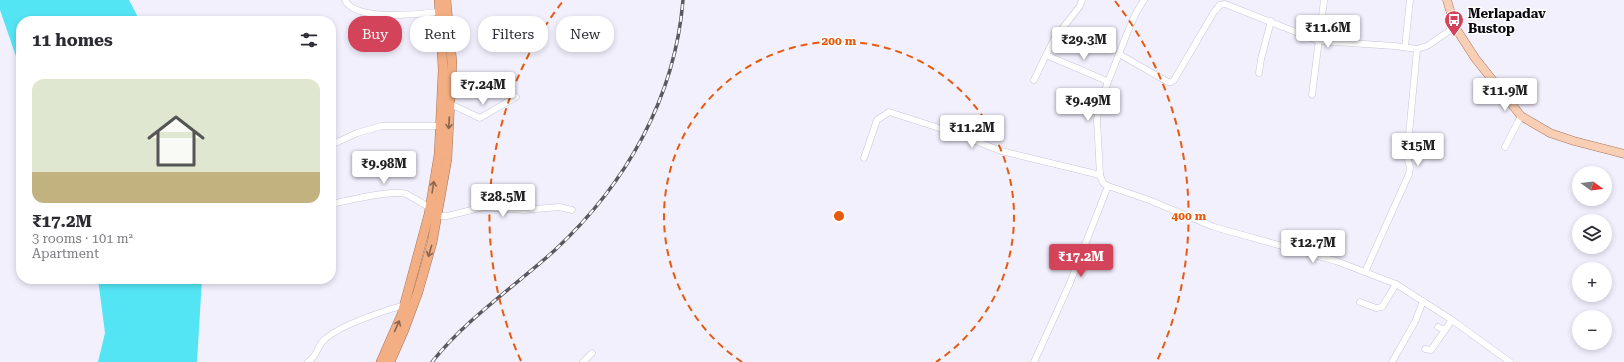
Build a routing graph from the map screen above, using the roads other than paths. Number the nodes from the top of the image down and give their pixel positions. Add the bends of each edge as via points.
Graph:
1 (345, 0) edge
2 (439, 0) edge
3 (442, 0) edge
4 (446, 0) edge
5 (1082, 0) edge
6 (1144, 0) edge
7 (1324, 0) edge
8 (1410, 0) edge
9 (1447, 0) edge
10 (440, 12) junction
11 (1271, 22) junction
12 (1455, 27) junction
13 (1320, 41) junction
14 (1405, 47) junction
15 (1417, 49) junction
16 (1119, 54) junction
17 (1046, 55) junction
18 (1259, 73) dead end
19 (1034, 80) dead end
20 (1108, 81) junction
21 (1312, 95) dead end
22 (516, 97) dead end
23 (450, 104) junction
24 (1521, 116) junction
25 (440, 126) junction
26 (336, 143) edge
27 (1505, 147) dead end
28 (1624, 154) edge
29 (864, 158) dead end
30 (1100, 175) junction
31 (1108, 186) junction
32 (336, 203) edge
33 (430, 208) junction
34 (572, 210) dead end
35 (437, 216) junction
36 (1365, 272) junction
37 (1396, 284) junction
38 (1360, 302) dead end
39 (1423, 302) junction
40 (404, 306) junction
41 (1452, 320) junction
42 (1438, 327) dead end
43 (1445, 330) junction
44 (1425, 349) dead end
45 (592, 352) dead end
46 (308, 362) edge
47 (381, 362) edge
48 (390, 362) edge
49 (583, 362) edge
50 (1034, 362) edge
51 (1392, 362) edge
52 (1510, 362) edge

1 - 10 street via 357,11 371,13 392,15
2 - 3 highway
2 - 10 highway
4 - 23 highway via 452,62
5 - 17 street via 1054,38
6 - 16 street
7 - 13 street
8 - 14 street
9 - 12 main road
10 - 25 highway
11 - 13 street
11 - 16 street via 1233,6 1220,5 1171,82
11 - 18 street
12 - 15 street via 1427,46
12 - 24 main road via 1475,58
13 - 14 street
13 - 21 street
14 - 15 street
15 - 36 street via 1407,156 1409,174
16 - 20 street
17 - 19 street
17 - 20 street
20 - 30 street via 1096,120
22 - 23 street via 480,118
23 -> 35 highway via 447,159
24 - 27 street
24 - 28 main road via 1550,134
25 - 26 street via 382,126
33 -> 25 highway via 439,154
29 - 30 street via 877,120 889,112 1001,151
30 - 31 street via 1103,183
31 - 36 street via 1214,227 1336,261
31 - 50 street via 1070,283
32 - 33 street via 365,196 396,193 405,194
33 - 40 highway
34 - 35 street via 559,207 530,210 484,207
35 -> 48 highway via 418,292
36 - 37 street
37 - 38 street via 1382,307 1376,308
37 - 39 street
39 - 41 street
39 - 51 street via 1415,322
40 - 46 street via 383,311 335,332 322,342 313,359
47 -> 40 highway
41 - 43 street
41 - 52 street
42 - 43 street
43 - 44 street via 1431,350
45 - 49 street

